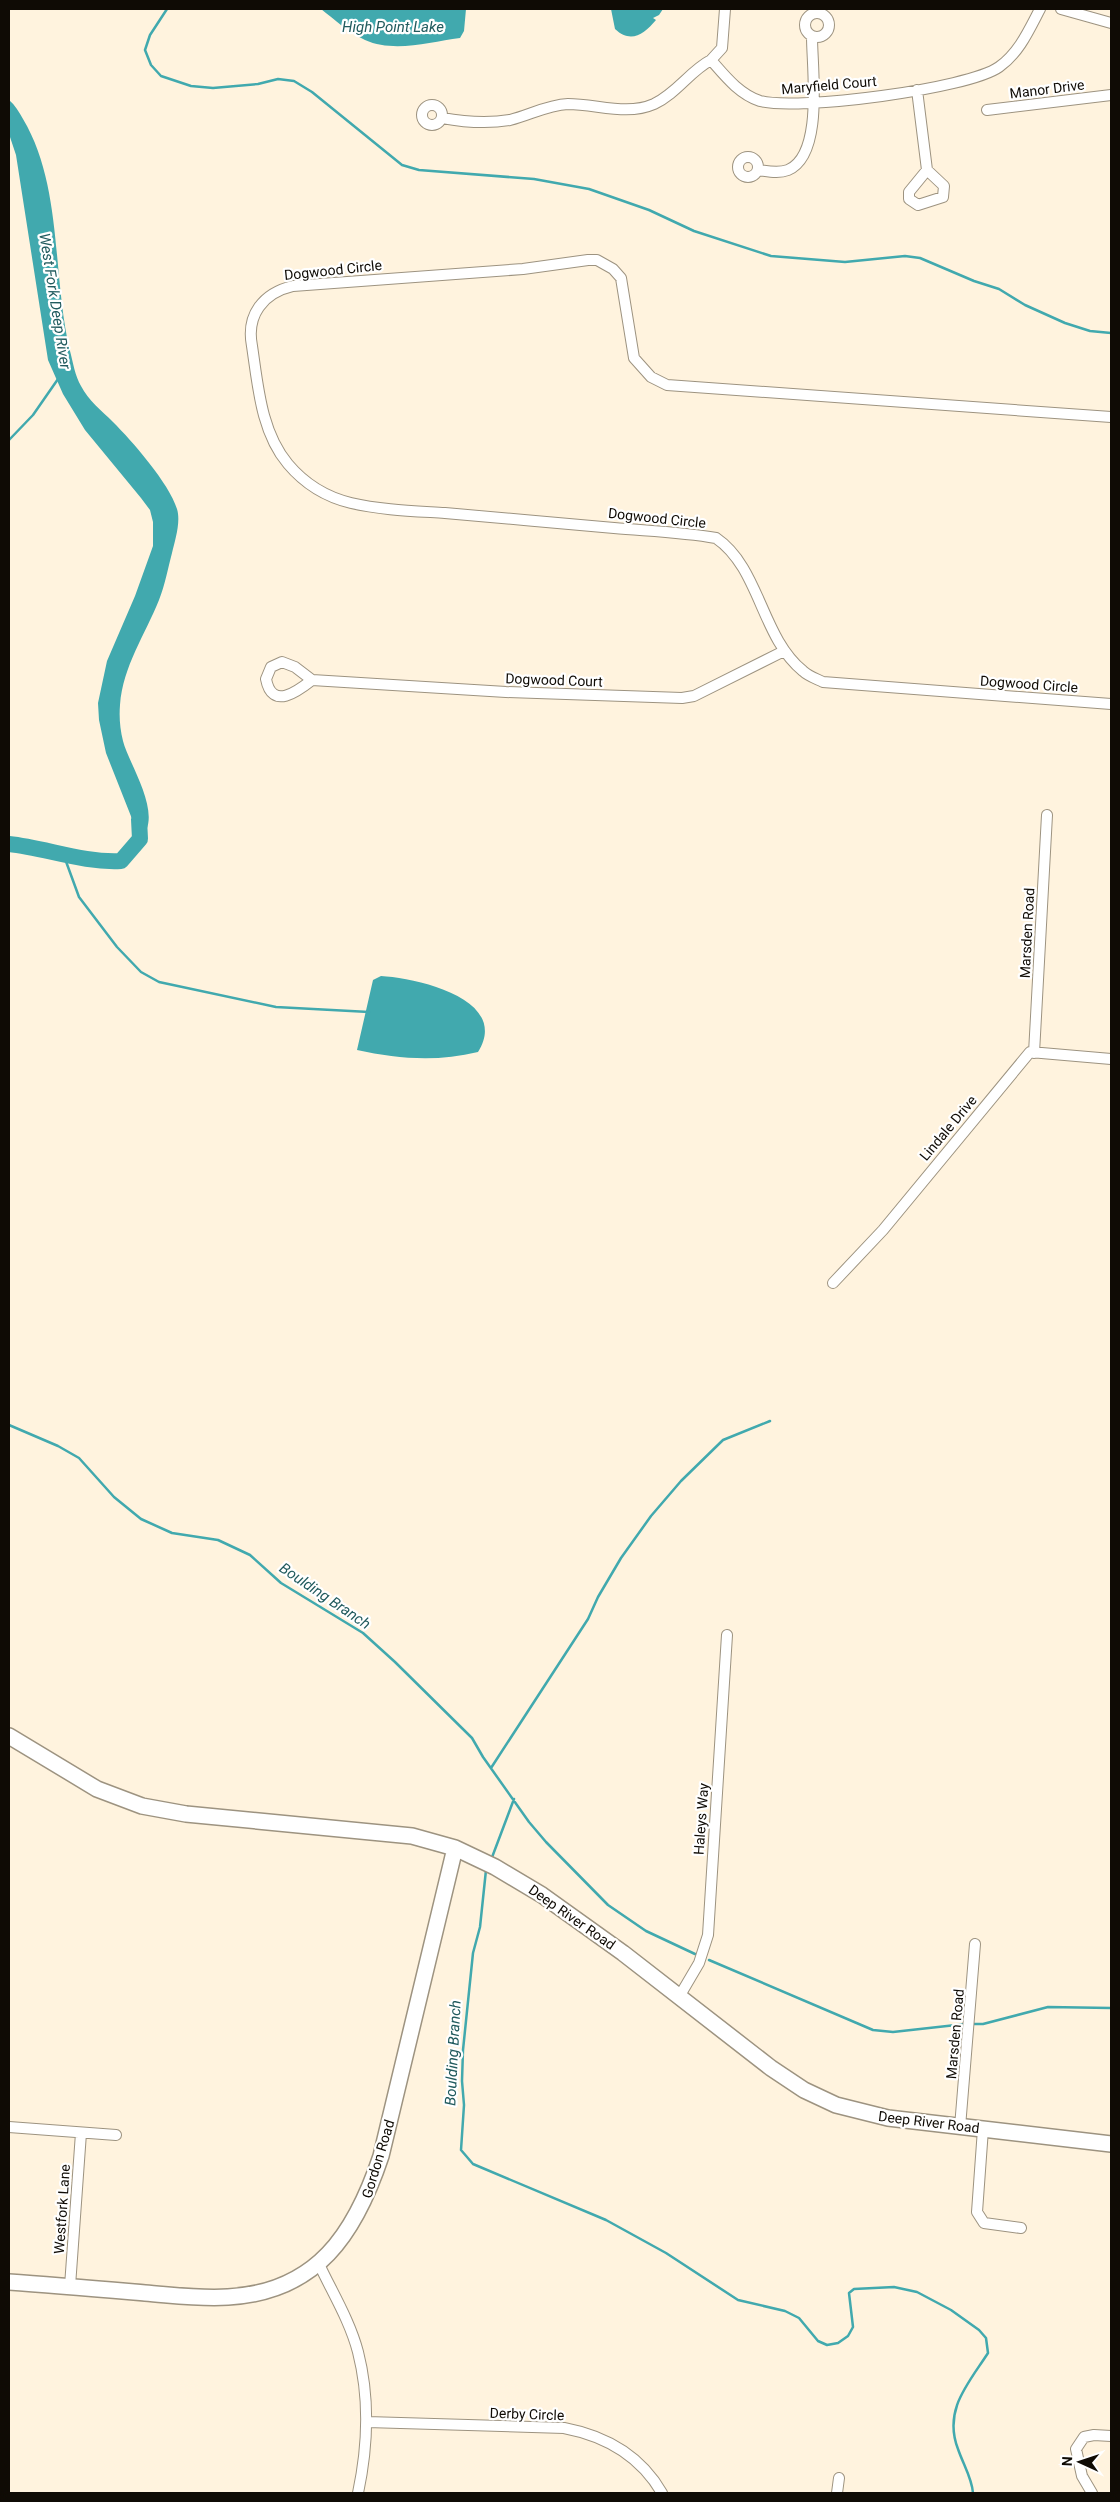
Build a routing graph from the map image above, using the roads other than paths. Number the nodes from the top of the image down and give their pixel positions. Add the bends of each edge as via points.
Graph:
1 (725, 9) edge
2 (1040, 9) edge
3 (1061, 9) edge
4 (1111, 23) edge
5 (812, 37) dead end
6 (711, 60) junction
7 (917, 90) junction
8 (1111, 95) edge
9 (813, 103) junction
10 (987, 110) dead end
11 (442, 118) dead end
12 (758, 170) dead end
13 (927, 170) dead end
14 (1111, 418) edge
15 (784, 651) junction
16 (312, 680) dead end
17 (1111, 704) edge
18 (1047, 815) dead end
19 (1034, 1052) junction
20 (1111, 1058) edge
21 (833, 1283) dead end
22 (727, 1635) dead end
23 (9, 1736) edge
24 (455, 1848) junction
25 (975, 1944) dead end
26 (679, 1997) junction
27 (9, 2127) edge
28 (960, 2127) junction
29 (983, 2129) junction
30 (81, 2133) junction
31 (116, 2135) dead end
32 (1111, 2144) edge
33 (1021, 2228) dead end
34 (319, 2264) junction
35 (9, 2282) edge
36 (70, 2286) junction
37 (367, 2422) junction
38 (1111, 2436) edge
39 (838, 2478) dead end
40 (358, 2493) edge
41 (662, 2493) edge
42 (837, 2493) edge
43 (1092, 2493) edge

1 - 6 street via 722,48
2 - 7 street, Maryfield Court via 1024,40 998,68 974,79
3 - 4 street
5 - 9 street
6 - 9 street, Maryfield Court via 732,85 758,100 775,104
6 - 11 street via 697,68 665,98 642,108 618,110 556,105 510,120 486,123
7 - 9 street, Maryfield Court
7 - 13 street
8 - 10 street, Manor Drive
9 - 12 street via 810,140 799,163 788,171
14 - 15 street, Dogwood Circle via 668,385 651,377 634,358 621,278 597,260 293,286 266,297 258,308 250,333 263,412 278,449 310,484 352,503 716,538 727,546 740,564
15 - 16 street, Dogwood Court via 694,696 682,698 506,692
15 - 17 street, Dogwood Circle via 804,672 823,682
18 - 19 street, Marsden Road
19 - 20 street
19 - 21 street, Lindale Drive via 1030,1052 883,1230
22 - 26 street, Haleys Way via 708,1935 699,1963
23 - 24 street, Deep River Road via 97,1788 142,1806 193,1815 412,1836
24 - 26 street, Deep River Road via 495,1867 566,1912
24 - 34 street, Gordon Road via 381,2156 355,2220
25 - 28 street, Marsden Road
26 - 28 street, Deep River Road via 764,2064 820,2098 879,2116
27 - 30 street
28 - 29 street, Deep River Road
29 - 32 street, Deep River Road
29 - 33 street via 977,2212 984,2222
30 - 31 street
30 - 36 street, Westfork Lane
34 - 36 street, Gordon Road via 275,2288 229,2297 175,2296
34 - 37 street via 358,2351
35 - 36 street, Gordon Road
37 - 40 street
37 - 41 street, Derby Circle via 564,2428 586,2432 626,2452 643,2467
38 - 43 street via 1084,2437 1076,2449 1082,2476
39 - 42 street

